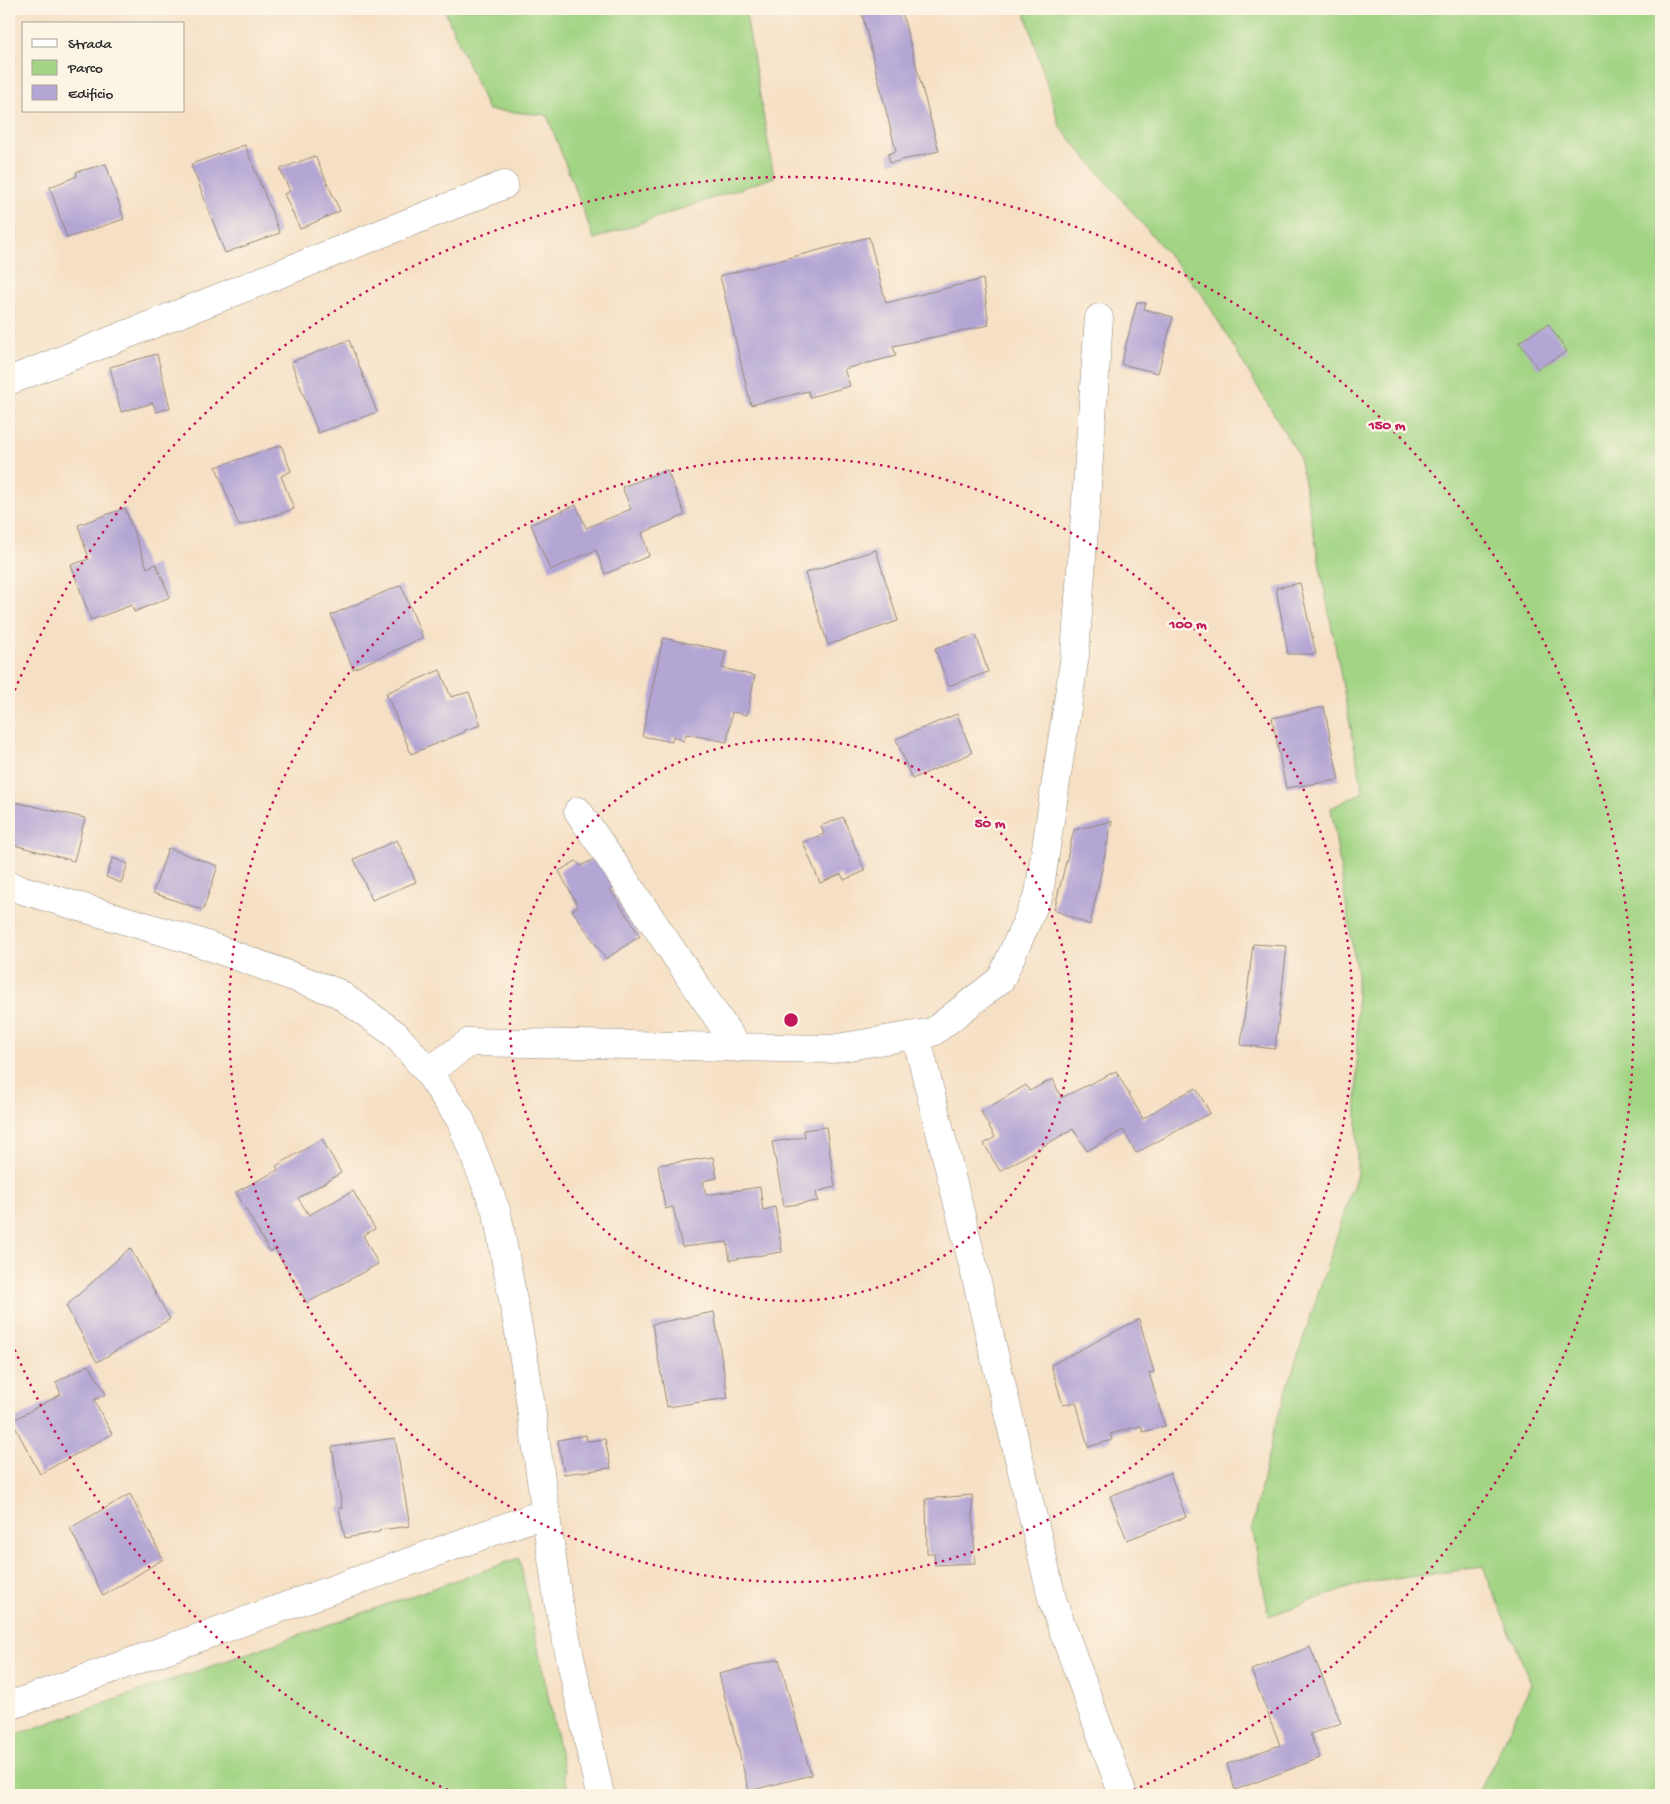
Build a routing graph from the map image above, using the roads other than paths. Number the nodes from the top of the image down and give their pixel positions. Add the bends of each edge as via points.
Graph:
1 (504, 185) dead end
2 (1099, 318) dead end
3 (9, 380) edge
4 (578, 812) dead end
5 (9, 886) edge
6 (916, 1035) junction
7 (738, 1048) junction
8 (428, 1072) junction
9 (545, 1513) junction
10 (9, 1706) edge
11 (600, 1795) edge
12 (1123, 1795) edge

1 - 3 street
2 - 6 street via 1075,655 1039,894 1001,979 933,1032
4 - 7 street
5 - 8 street via 195,941 338,993 395,1034
6 - 7 street via 831,1049
6 - 12 street via 1053,1602
7 - 8 street via 470,1042
8 - 9 street via 460,1119 497,1213 525,1365
9 - 10 street
9 - 11 street via 558,1601

